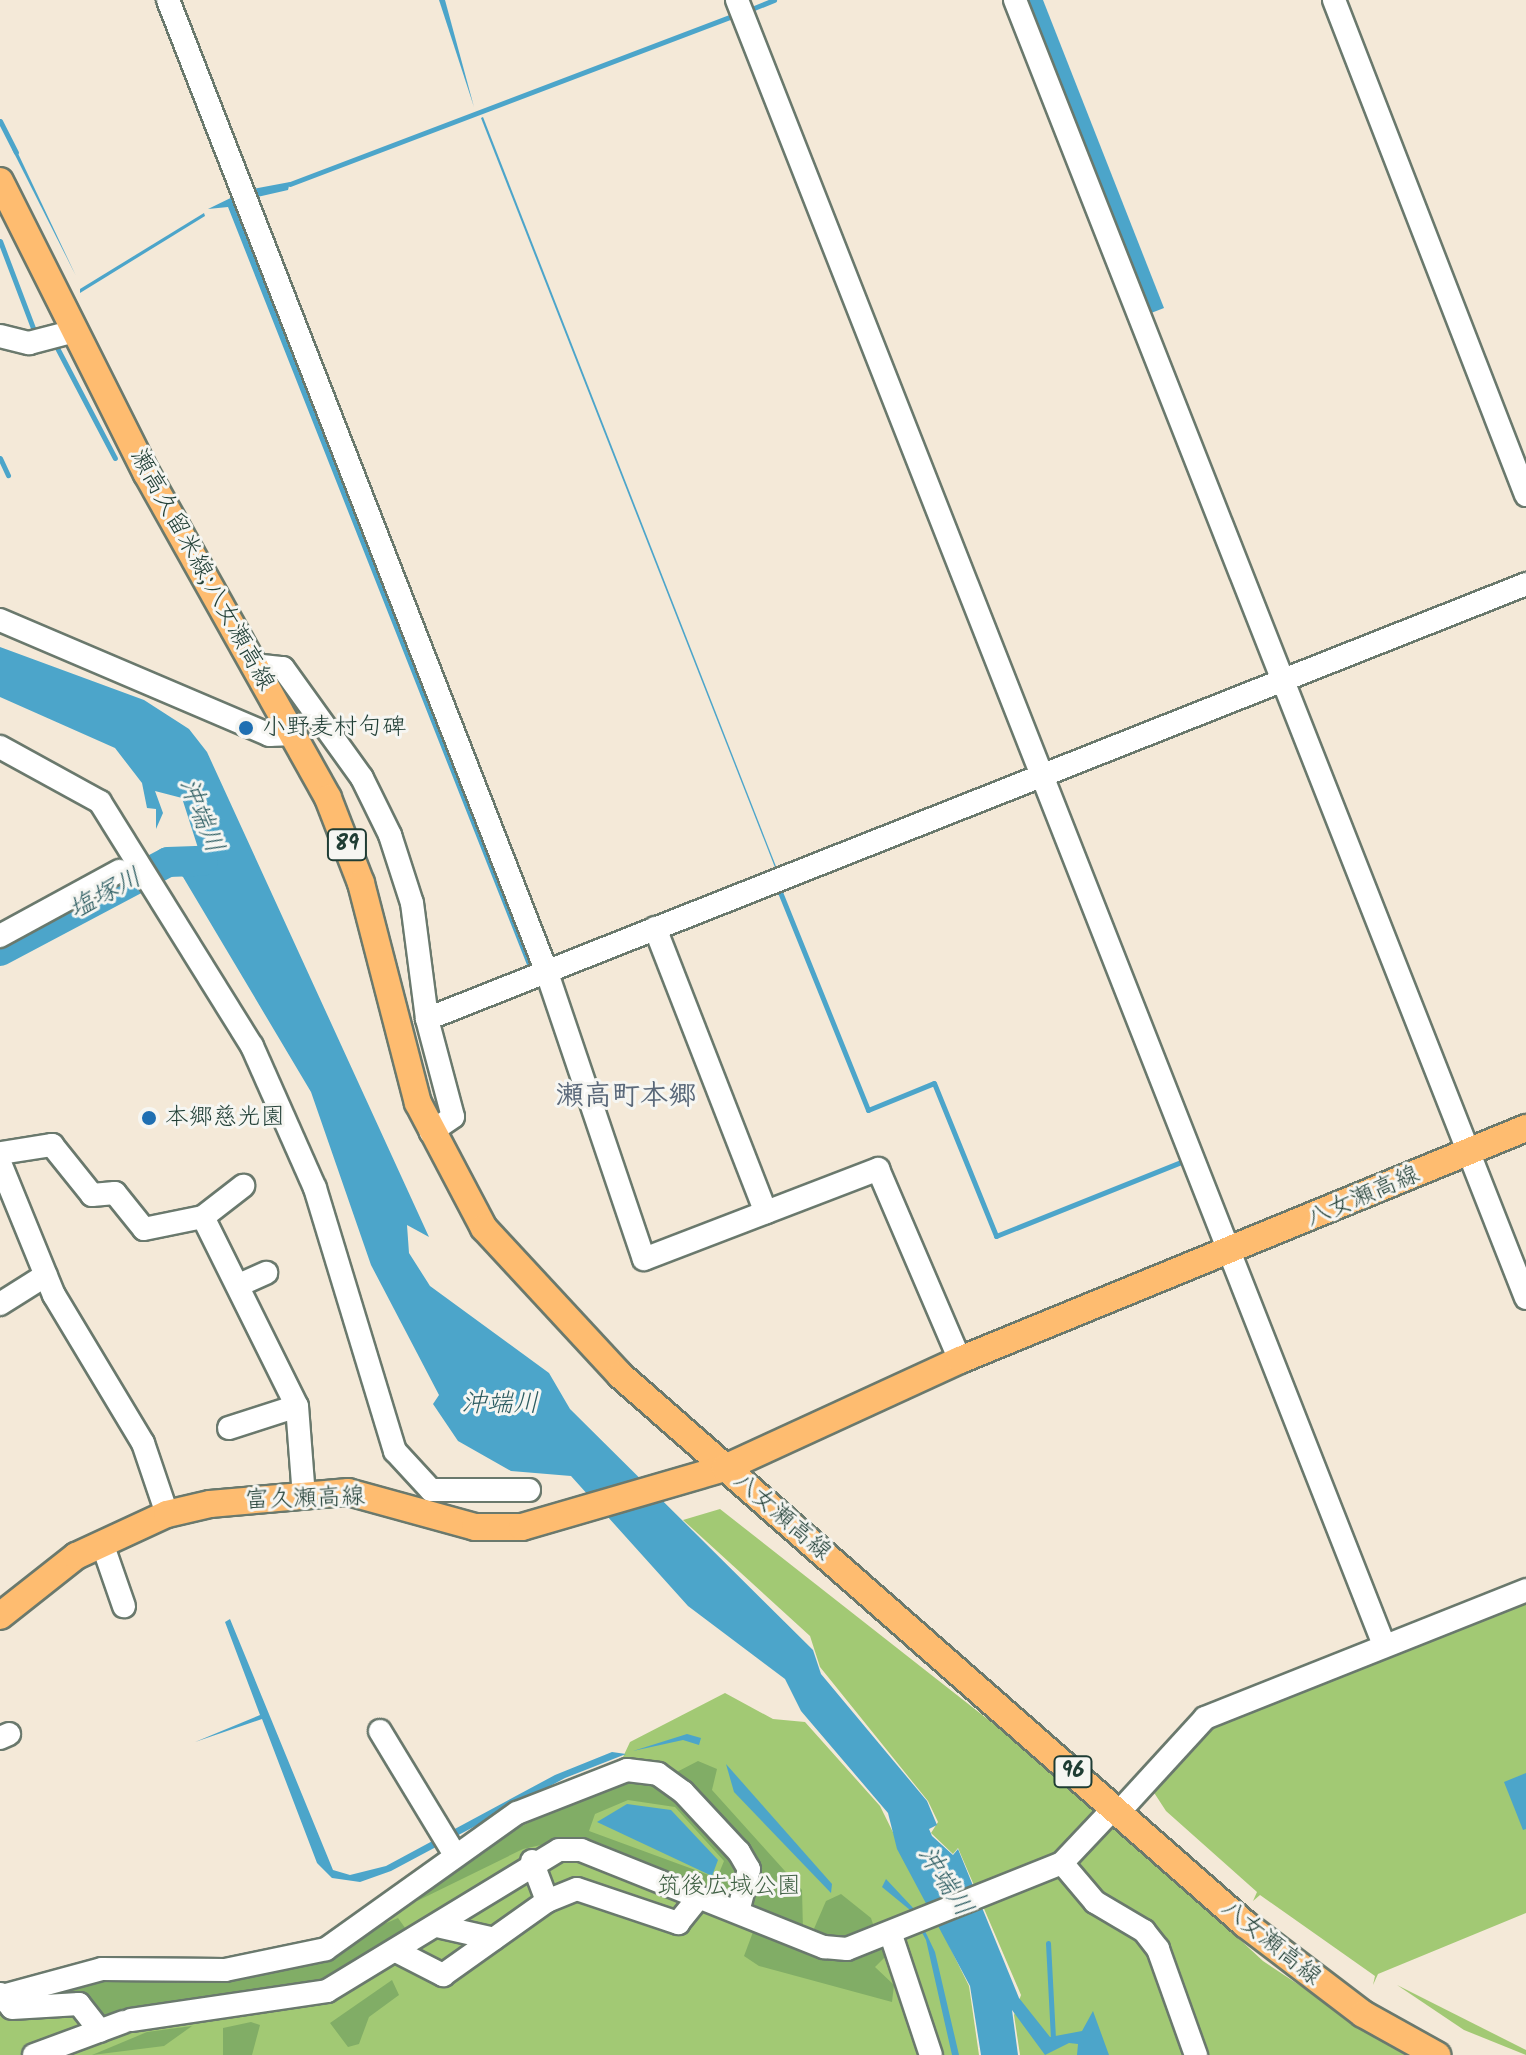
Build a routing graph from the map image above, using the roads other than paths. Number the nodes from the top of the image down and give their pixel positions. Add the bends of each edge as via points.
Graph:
1 (168, 0) edge
2 (737, 0) edge
3 (1015, 0) edge
4 (1334, 0) edge
5 (0, 181) edge
6 (75, 331) junction
7 (0, 336) edge
8 (1526, 495) edge
9 (1526, 584) edge
10 (0, 620) edge
11 (253, 665) junction
12 (1283, 680) junction
13 (294, 734) junction
14 (0, 747) edge
15 (1040, 776) junction
16 (119, 871) dead end
17 (655, 928) junction
18 (0, 936) edge
19 (546, 970) junction
20 (427, 1019) junction
21 (1526, 1128) edge
22 (431, 1132) junction
23 (0, 1152) edge
24 (1465, 1154) junction
25 (0, 1161) edge
26 (243, 1186) dead end
27 (766, 1212) junction
28 (203, 1217) junction
29 (1231, 1254) junction
30 (266, 1273) dead end
31 (46, 1275) junction
32 (239, 1285) junction
33 (1526, 1298) edge
34 (0, 1304) edge
35 (960, 1360) junction
36 (297, 1406) junction
37 (229, 1428) dead end
38 (725, 1468) junction
39 (413, 1473) junction
40 (529, 1490) dead end
41 (304, 1496) junction
42 (167, 1514) junction
43 (438, 1516) junction
44 (102, 1543) junction
45 (1526, 1590) edge
46 (124, 1606) dead end
47 (0, 1616) edge
48 (1384, 1645) junction
49 (380, 1731) dead end
50 (1116, 1810) junction
51 (454, 1853) junction
52 (532, 1861) junction
53 (1062, 1863) junction
54 (699, 1897) junction
55 (547, 1901) junction
56 (738, 1912) junction
57 (437, 1926) junction
58 (891, 1935) junction
59 (494, 1939) junction
60 (398, 1952) junction
61 (1, 1995) edge
62 (100, 2031) junction
63 (34, 2055) edge
64 (931, 2055) edge
65 (1196, 2055) edge
66 (1437, 2055) edge

1 - 19 street
2 - 15 street
3 - 12 street
4 - 8 street
5 - 6 main road, 瀬高久留米線;八女瀬高線 / 89
6 - 7 street via 29,343
6 - 11 main road, 瀬高久留米線;八女瀬高線 / 89
9 - 12 street
10 - 13 street via 269,735
11 - 13 main road, 瀬高久留米線;八女瀬高線 / 89
11 - 20 street via 283,668 362,778 390,835 412,903
12 - 15 street
12 - 24 street
13 - 22 main road, 瀬高久留米線;八女瀬高線 / 89 via 361,883
14 - 39 street via 100,802 252,1046 315,1188 368,1344 391,1441
15 - 17 street
15 - 29 street
16 - 18 street
17 - 19 street
17 - 27 street
19 - 20 street
19 - 27 street via 644,1259
20 - 22 street via 453,1117
21 - 24 main road, 八女瀬高線
22 - 38 main road, 瀬高久留米線;八女瀬高線 / 89 via 452,1176 513,1266
23 - 25 street
23 - 28 street via 52,1145 92,1195 115,1193 144,1229
24 - 29 main road, 八女瀬高線
24 - 33 street
25 - 31 street
26 - 28 street
27 - 35 street via 878,1169
28 - 32 street
29 - 35 main road, 八女瀬高線
29 - 48 street
30 - 32 street
31 - 34 street
31 - 42 street via 143,1443
32 - 36 street
35 - 38 main road, 八女瀬高線
36 - 37 street
36 - 41 street
38 - 43 main road, 富久瀬高線 via 522,1527 475,1527
38 - 50 main road, 八女瀬高線 / 96
39 - 40 street via 449,1495
39 - 43 street
41 - 42 main road, 富久瀬高線
41 - 43 main road, 富久瀬高線 via 376,1496
42 - 44 main road, 富久瀬高線
44 - 46 street
44 - 47 main road, 富久瀬高線 via 39,1580
45 - 48 street
48 - 50 street via 1205,1718
49 - 51 street
50 - 53 street
50 - 66 main road, 八女瀬高線 / 96 via 1304,1973
51 - 56 street via 517,1813 606,1773 658,1774 739,1852 749,1869
51 - 61 street via 326,1949 225,1970 102,1969
52 - 54 street via 581,1850
52 - 55 street
52 - 57 street
53 - 58 street
53 - 65 street via 1095,1902 1144,1931 1158,1949
54 - 55 street via 678,1923 595,1890
54 - 56 street
55 - 59 street
56 - 58 street via 824,1947 847,1949
57 - 59 street
57 - 60 street
58 - 64 street
59 - 60 street via 443,1975
60 - 62 street via 327,1991 292,2001 127,2021
61 - 62 street via 12,2008 36,2011 79,2004
62 - 63 street

